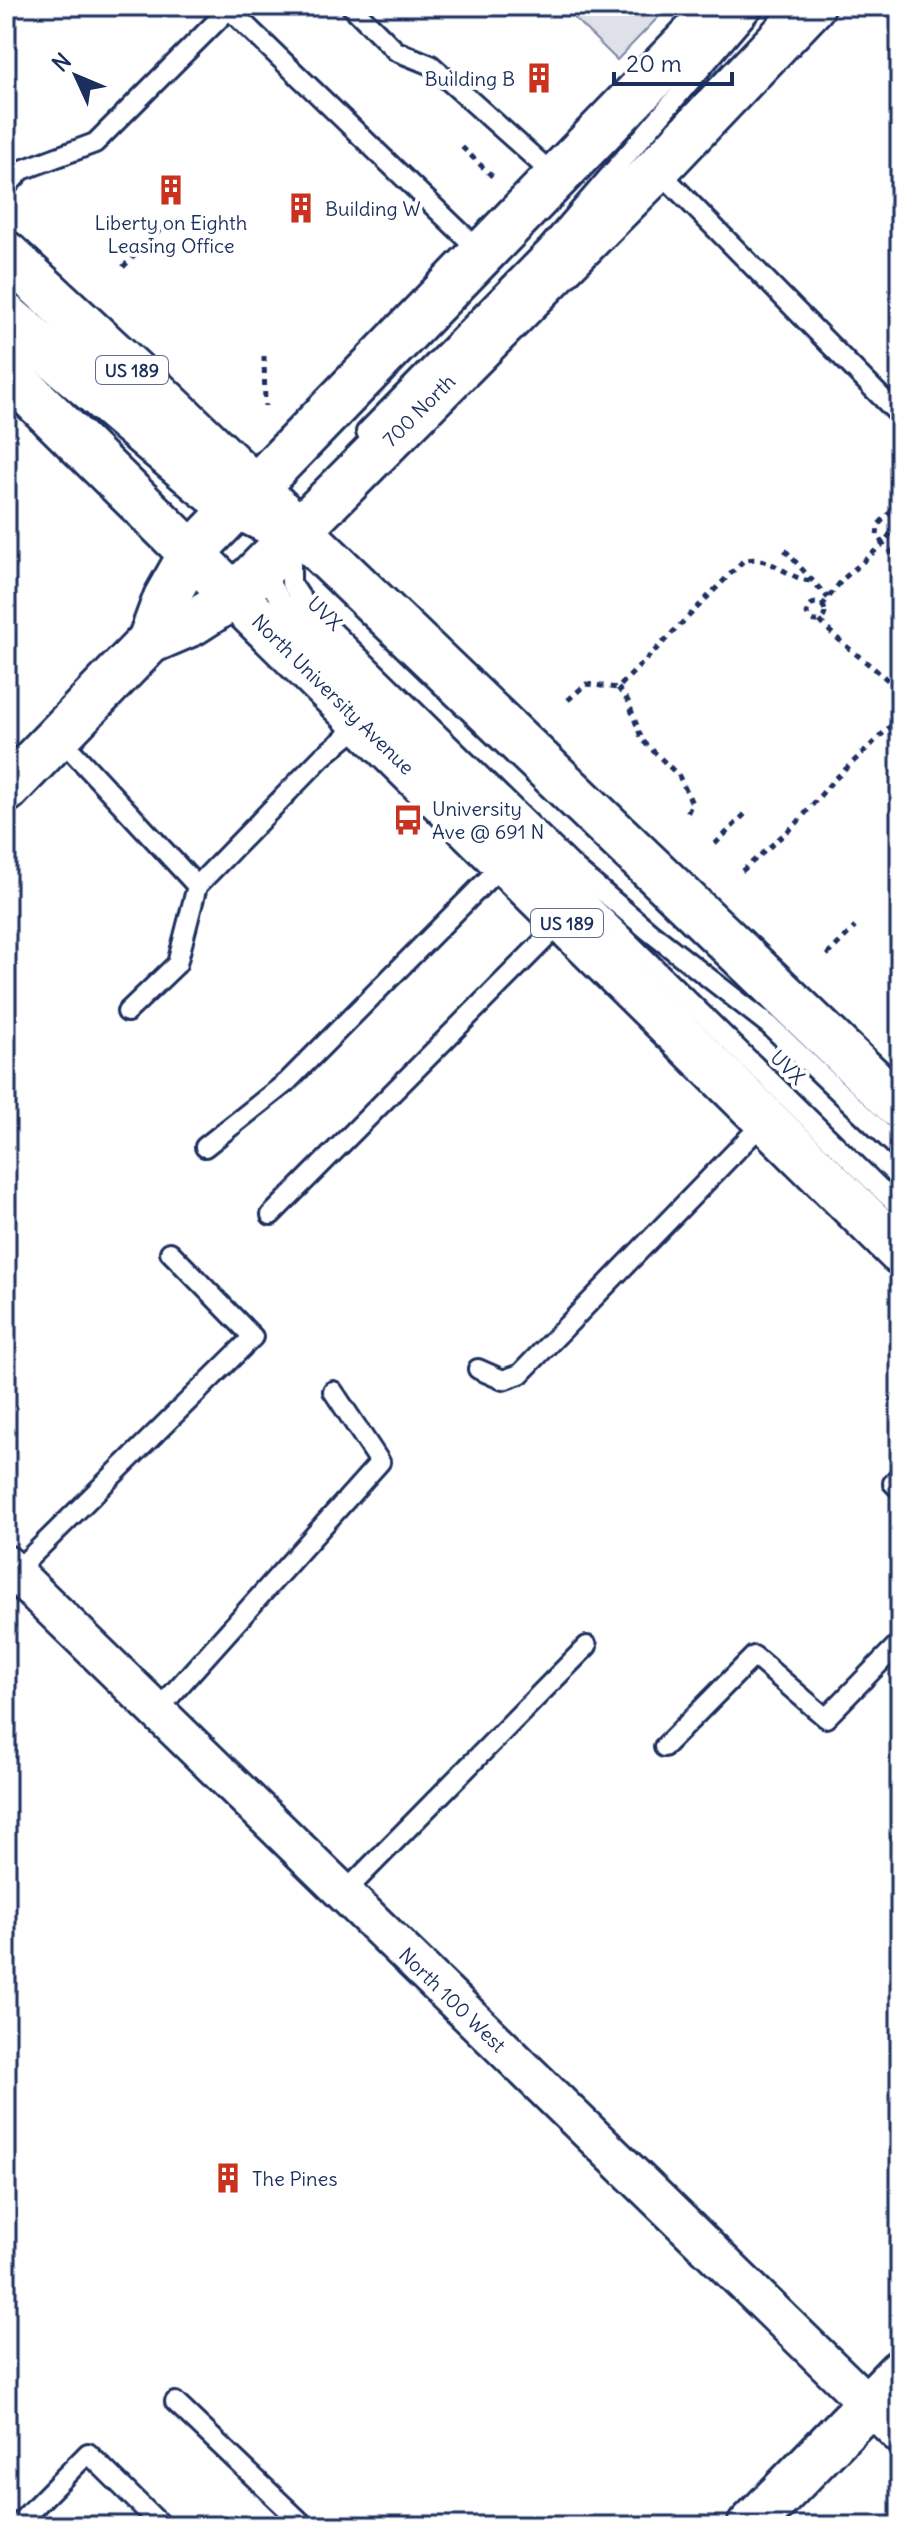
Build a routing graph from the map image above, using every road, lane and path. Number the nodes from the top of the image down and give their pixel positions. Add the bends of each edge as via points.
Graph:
1 (351, 6) edge
2 (722, 6) edge
3 (755, 6) edge
4 (789, 6) edge
5 (812, 6) edge
6 (231, 8) edge
7 (462, 147) dead end
8 (664, 162) junction
9 (556, 177) junction
10 (499, 182) dead end
11 (6, 187) edge
12 (160, 230) dead end
13 (482, 253) junction
14 (6, 254) edge
15 (123, 267) dead end
16 (6, 316) edge
17 (264, 356) dead end
18 (6, 371) edge
19 (265, 406) dead end
20 (900, 416) edge
21 (354, 444) dead end
22 (900, 502) edge
23 (273, 519) junction
24 (900, 520) edge
25 (883, 544) junction
26 (785, 550) dead end
27 (191, 554) junction
28 (894, 554) dead end
29 (815, 581) junction
30 (234, 596) junction
31 (828, 598) junction
32 (822, 606) junction
33 (820, 621) junction
34 (150, 641) junction
35 (618, 688) junction
36 (900, 692) edge
37 (568, 700) dead end
38 (900, 717) edge
39 (363, 723) junction
40 (58, 736) junction
41 (6, 790) edge
42 (749, 810) dead end
43 (686, 816) dead end
44 (715, 844) dead end
45 (505, 862) junction
46 (742, 871) dead end
47 (197, 886) junction
48 (564, 920) junction
49 (855, 927) dead end
50 (827, 955) dead end
51 (127, 1012) dead end
52 (899, 1105) edge
53 (765, 1121) junction
54 (205, 1147) dead end
55 (900, 1150) edge
56 (900, 1208) edge
57 (271, 1215) dead end
58 (170, 1252) dead end
59 (900, 1252) edge
60 (478, 1369) dead end
61 (333, 1391) dead end
62 (900, 1475) edge
63 (900, 1490) edge
64 (10, 1568) edge
65 (900, 1642) edge
66 (587, 1646) dead end
67 (157, 1711) junction
68 (664, 1747) dead end
69 (344, 1893) junction
70 (900, 2372) edge
71 (175, 2402) dead end
72 (869, 2405) junction
73 (900, 2435) edge
74 (16, 2526) edge
75 (162, 2526) edge
76 (305, 2526) edge
77 (750, 2526) edge

1 - 9 lane via 396,51 431,65
2 - 9 main road, 700 North
3 - 21 lane via 547,248
4 - 8 lane
5 - 8 main road, 700 North
6 - 11 lane via 95,143 22,170
6 - 13 lane
7 - 10 path
8 - 20 lane
8 - 23 main road, 700 North
9 - 13 main road, 700 North
12 - 15 path
13 - 23 main road, 700 North
14 - 23 main road, US 189
16 - 23 main road via 196,478
17 - 19 path
18 - 27 main road, North University Avenue / US 189
22 - 25 path via 878,525
23 - 27 main road, 700 North
23 - 30 main road, 700 North
23 - 52 main road, US 189
23 - 55 lane, UVX via 289,555 291,583 305,604 576,869 769,1025
23 - 56 lane, UVX via 272,587 282,602
24 - 25 path
25 - 28 path
25 - 31 path
26 - 29 path
27 - 30 main road, North University Avenue / US 189
27 - 34 main road, 700 North
29 - 31 path
29 - 35 path via 800,582 762,560 743,561
30 - 34 main road, 700 North
30 - 39 main road, North University Avenue / US 189
31 - 32 path
32 - 33 path via 825,614
32 - 33 path via 813,603 808,610 811,620
33 - 36 path
34 - 40 main road, 700 North
35 - 37 path via 586,684
35 - 43 path via 642,740 679,776 692,803
38 - 46 path via 797,823
39 - 45 main road, North University Avenue / US 189
39 - 47 lane via 322,757
40 - 41 main road, 700 North
40 - 47 lane
42 - 44 path
45 - 48 main road, North University Avenue / US 189
45 - 54 lane via 287,1082
47 - 51 lane via 177,964
48 - 53 main road, North University Avenue / US 189
48 - 57 lane
49 - 50 path
53 - 59 main road, North University Avenue / US 189
53 - 60 lane via 520,1374 503,1380
58 - 64 lane via 253,1337
61 - 67 lane via 380,1462
62 - 63 lane via 893,1483
64 - 67 street, North 100 West
65 - 68 lane via 826,1718 754,1656
66 - 69 lane
67 - 69 street, North 100 West
69 - 72 street, North 100 West
70 - 72 main road
71 - 76 lane
72 - 73 street, North 100 West
72 - 77 main road
74 - 75 lane via 88,2453

